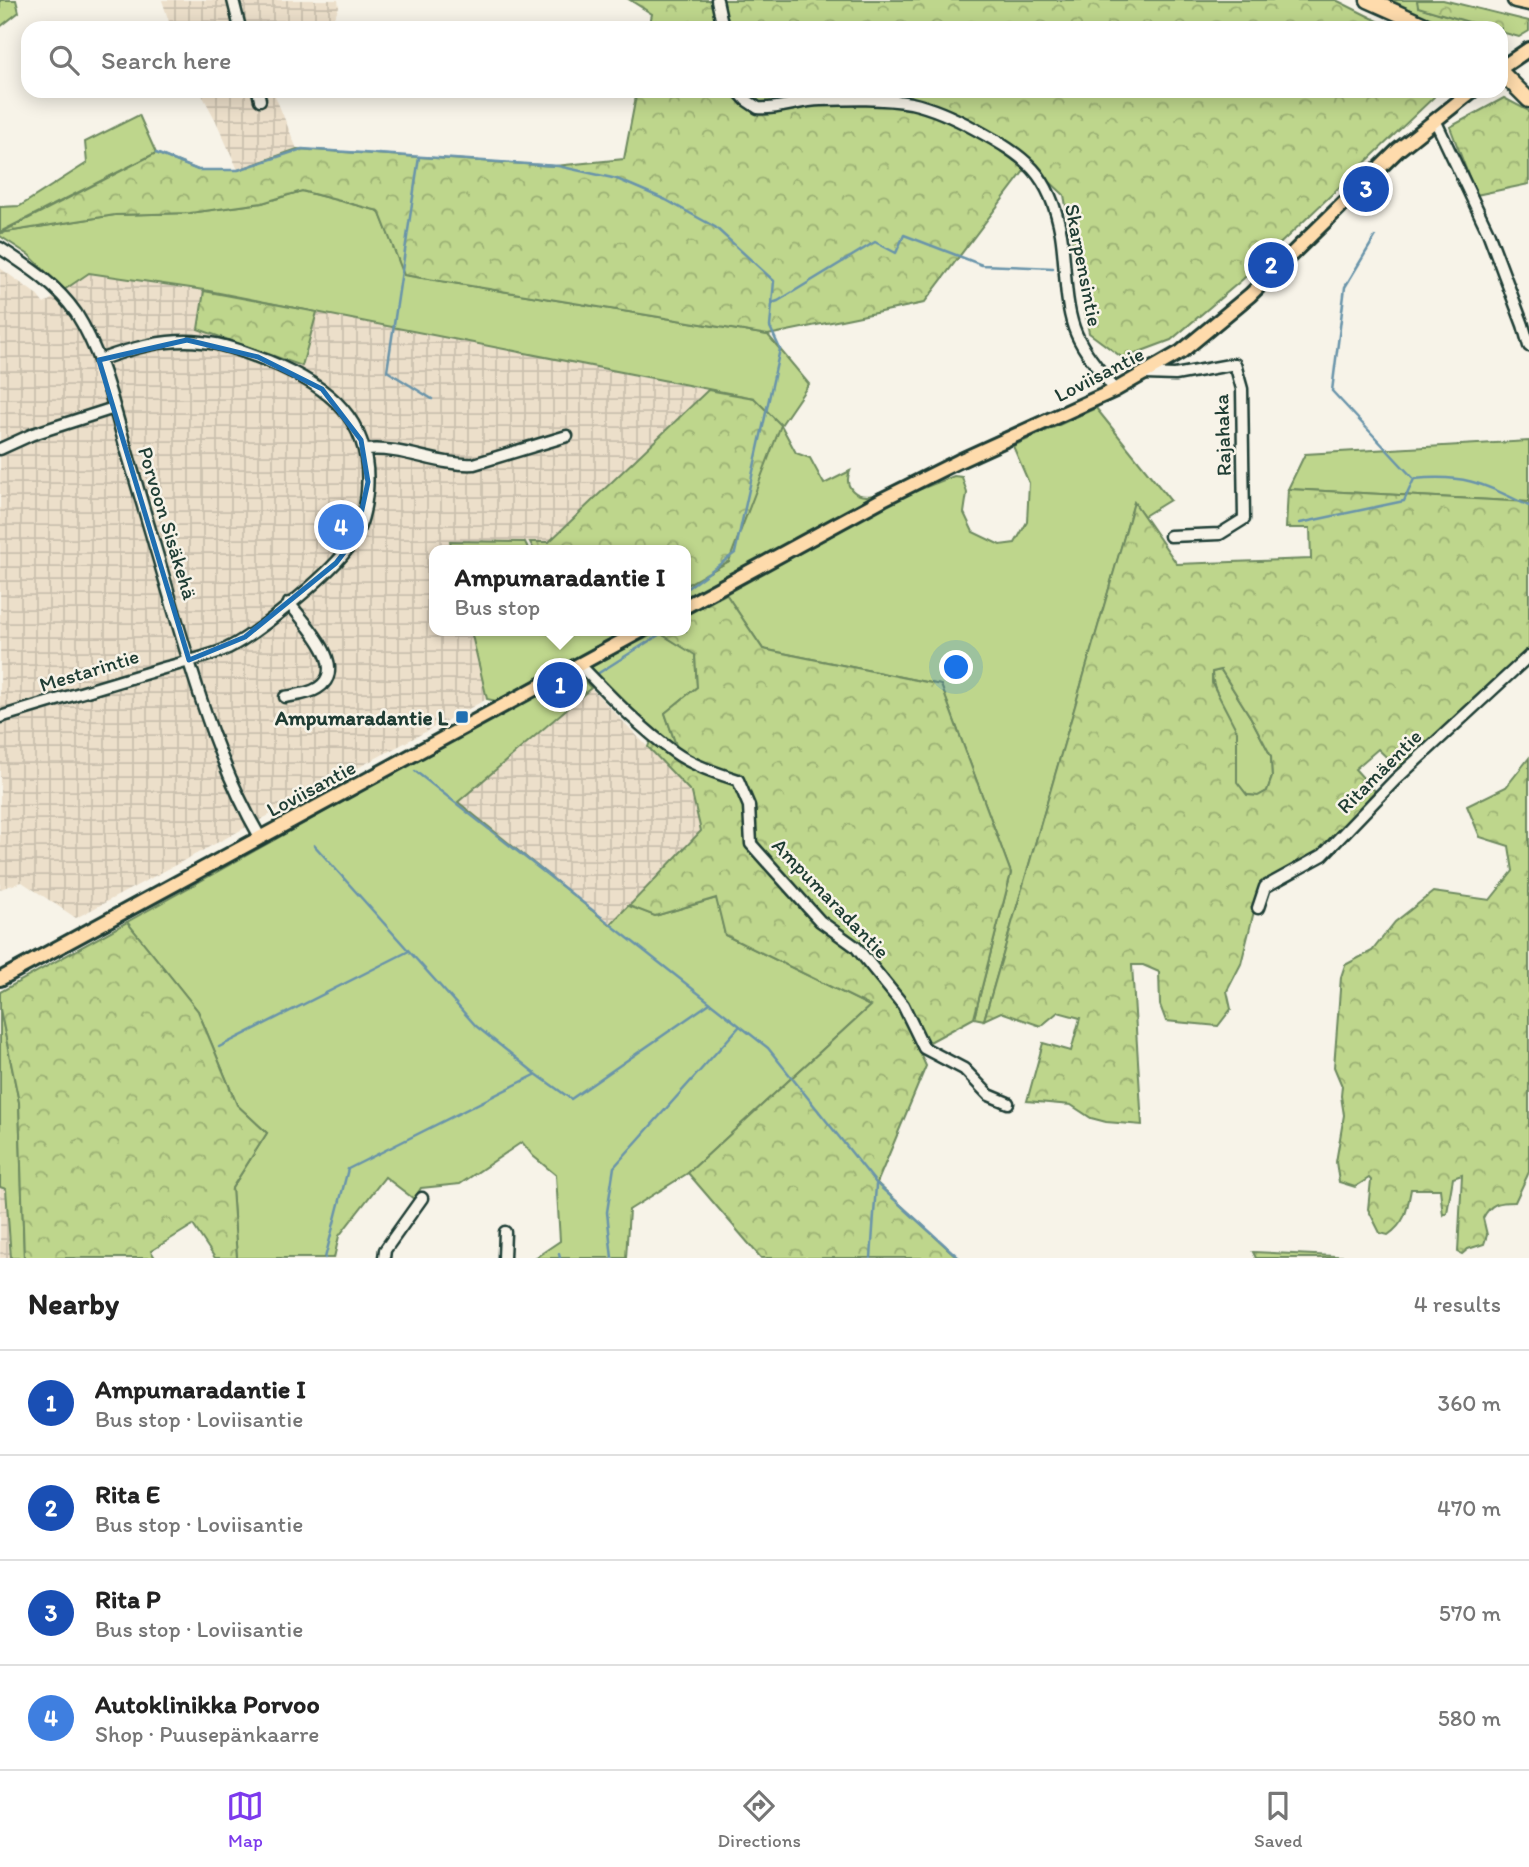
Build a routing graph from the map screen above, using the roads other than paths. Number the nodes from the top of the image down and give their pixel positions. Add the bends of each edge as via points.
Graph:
1 (233, 0) edge
2 (717, 0) edge
3 (1368, 0) edge
4 (1515, 0) edge
5 (1529, 3) edge
6 (238, 21) edge
7 (722, 21) edge
8 (1415, 21) edge
9 (1529, 49) edge
10 (1508, 65) edge
11 (1508, 78) edge
12 (744, 98) edge
13 (1463, 98) edge
14 (1529, 100) edge
15 (1435, 120) junction
16 (0, 248) edge
17 (1529, 346) edge
18 (99, 360) junction
19 (1144, 374) junction
20 (1115, 390) junction
21 (114, 408) junction
22 (567, 436) dead end
23 (0, 449) edge
24 (366, 450) junction
25 (1170, 536) dead end
26 (289, 603) junction
27 (691, 604) edge
28 (632, 636) edge
29 (1529, 656) edge
30 (189, 660) junction
31 (579, 664) junction
32 (285, 697) dead end
33 (0, 717) edge
34 (260, 837) junction
35 (1258, 908) dead end
36 (0, 979) edge
37 (1008, 1103) dead end
38 (422, 1198) dead end
39 (505, 1232) dead end
40 (384, 1258) edge
41 (504, 1258) edge

1 - 6 street
2 - 7 street
3 - 8 highway
4 - 5 highway
9 - 10 main road
11 - 14 highway
12 - 20 street, Skarpensintie via 758,108 819,100 912,104 962,122 1021,156 1050,192 1075,331
13 - 15 main road, Loviisantie
15 - 17 street via 1488,232
15 - 19 main road, Loviisantie via 1398,150 1250,295 1181,352
16 - 18 street, Porvoon Sisäkehä via 66,300
18 - 21 street, Porvoon Sisäkehä
18 - 24 street via 166,342 222,345 291,370 322,389 345,412
19 - 20 main road, Loviisantie
19 - 25 street, Rajahaka via 1175,375 1235,364 1242,389 1244,519 1220,534
20 - 27 main road, Loviisantie via 948,466
21 - 23 street
21 - 30 street, Porvoon Sisäkehä
22 - 24 street via 474,464
24 - 26 street, Mestarintie via 366,506 356,537 336,563
26 - 30 street, Mestarintie via 228,648
26 - 32 street via 324,651 330,668 319,688
28 - 31 main road, Loviisantie
29 - 35 street, Ritamäentie via 1395,780 1323,855 1265,887
30 - 33 street, Mestarintie
30 - 34 street, Porvoon Sisäkehä via 223,764
31 - 34 main road, Loviisantie
31 - 37 street, Ampumaradantie via 621,708 676,753 738,780 749,806 751,844 820,920 856,947 903,1005 924,1048 964,1069 989,1095
34 - 36 main road, Loviisantie
38 - 40 street
39 - 41 street

